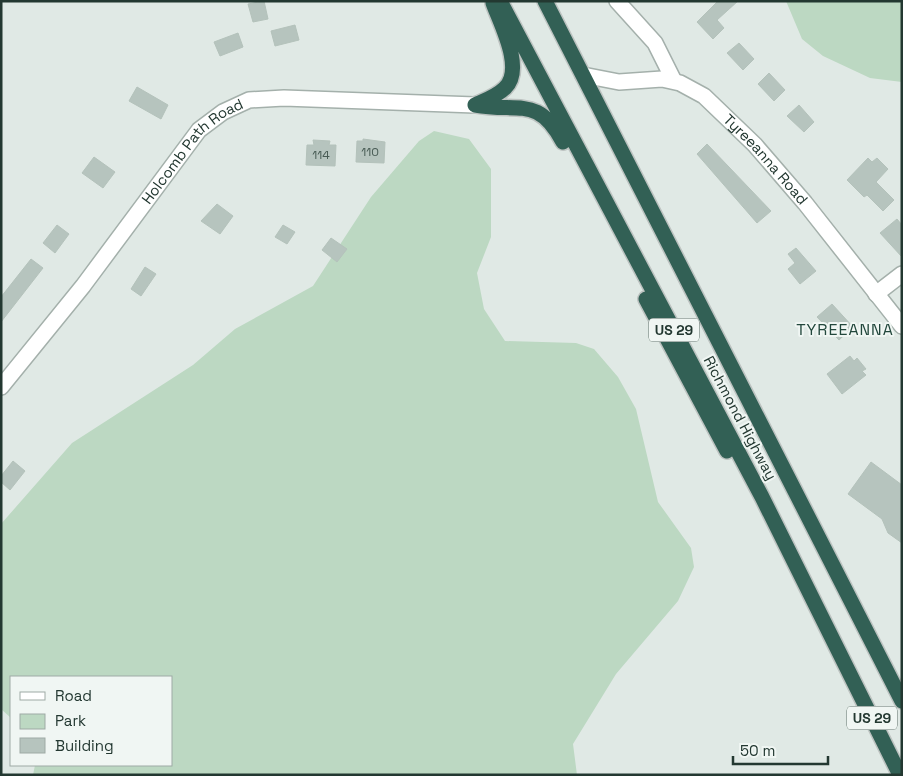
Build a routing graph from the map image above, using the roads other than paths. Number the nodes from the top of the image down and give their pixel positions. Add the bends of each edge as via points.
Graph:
1 (492, 1) edge
2 (500, 1) edge
3 (545, 1) edge
4 (616, 1) edge
5 (583, 75) junction
6 (674, 81) junction
7 (475, 105) junction
8 (902, 274) edge
9 (876, 294) junction
10 (902, 326) edge
11 (1, 387) edge
12 (799, 572) junction
13 (902, 701) edge
14 (900, 775) edge

1 - 7 highway via 510,45 512,73 507,86 496,96
2 - 12 highway, Richmond Highway / US 29 via 758,488
3 - 5 highway, Richmond Highway / US 29
4 - 6 street via 655,44
5 - 6 street, Tyreeanna Road via 620,82 655,78
5 - 13 highway, Richmond Highway / US 29
6 - 9 street, Tyreeanna Road via 704,96 736,125 805,204
7 - 11 street, Holcomb Path Road via 284,98 249,100 224,112 199,130 83,286
7 - 12 highway via 536,111 554,125 710,422
8 - 9 street
9 - 10 street, Tyreeanna Road
12 - 14 highway, Richmond Highway / US 29

